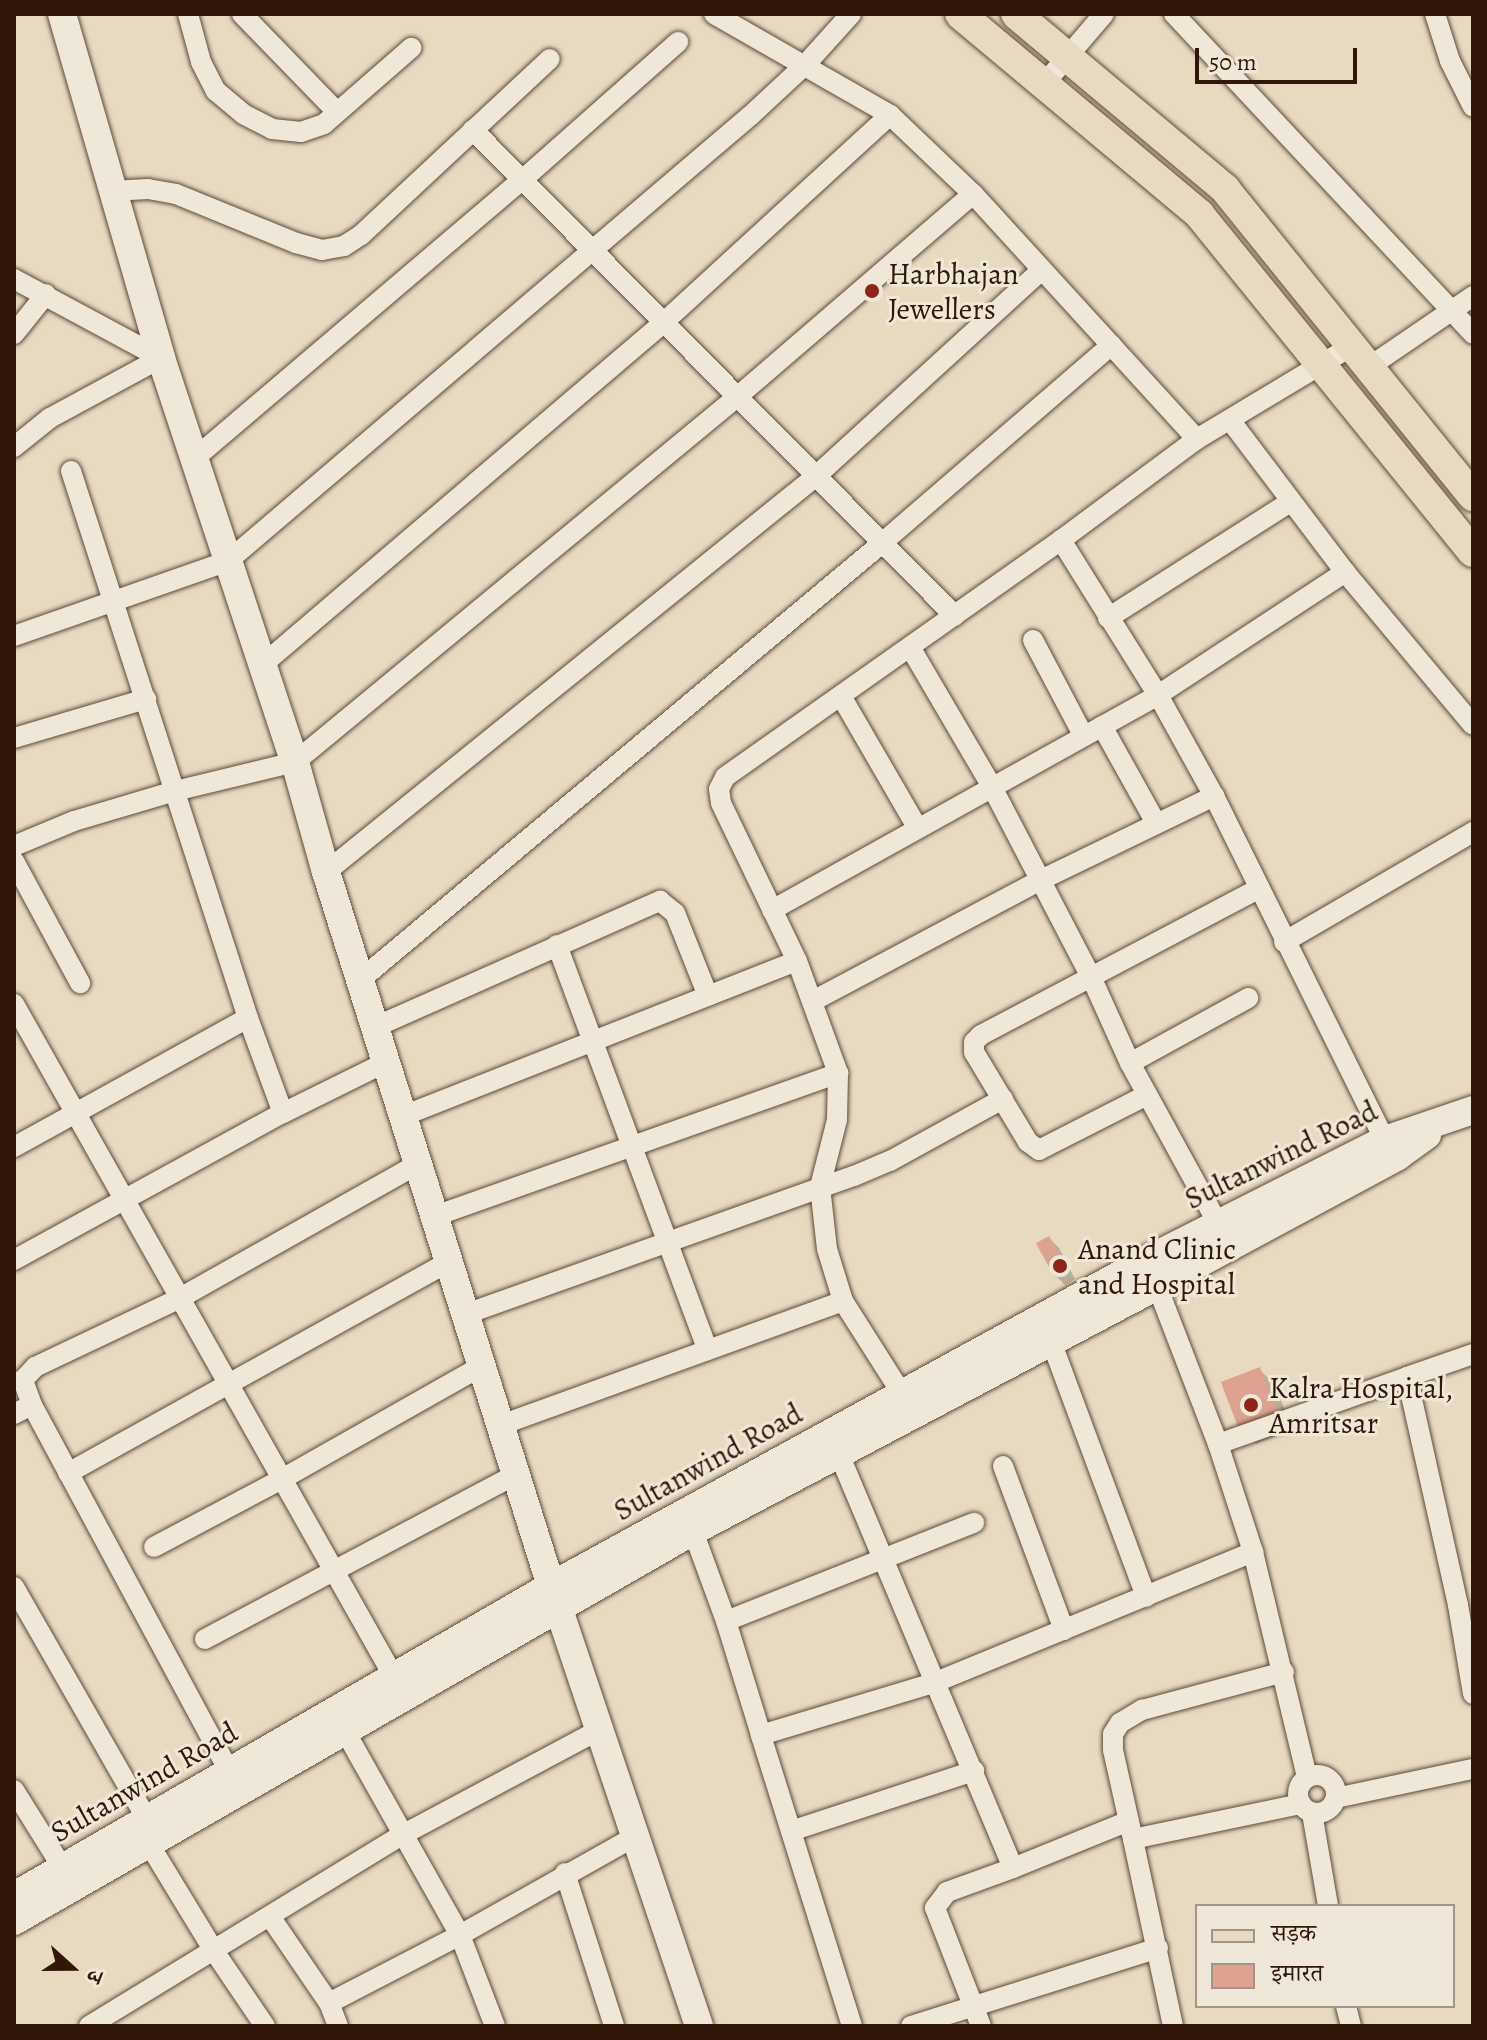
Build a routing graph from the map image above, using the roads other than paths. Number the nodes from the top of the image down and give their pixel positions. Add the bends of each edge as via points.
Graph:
1 (62, 14) edge
2 (188, 14) edge
3 (242, 14) edge
4 (714, 14) edge
5 (851, 14) edge
6 (960, 14) edge
7 (1016, 14) edge
8 (1104, 14) edge
9 (1174, 14) edge
10 (1435, 14) edge
11 (678, 42) dead end
12 (411, 48) dead end
13 (1067, 57) junction
14 (550, 59) dead end
15 (806, 64) junction
16 (1044, 84) junction
17 (1473, 107) edge
18 (337, 112) junction
19 (890, 115) junction
20 (473, 130) junction
21 (521, 181) junction
22 (111, 191) junction
23 (973, 194) junction
24 (590, 250) junction
25 (1042, 270) junction
26 (14, 279) edge
27 (46, 294) junction
28 (1473, 296) edge
29 (1453, 309) junction
30 (663, 323) junction
31 (14, 334) edge
32 (1473, 334) edge
33 (1111, 345) junction
34 (1361, 357) junction
35 (161, 358) junction
36 (1321, 365) junction
37 (737, 397) junction
38 (1230, 420) junction
39 (1197, 439) junction
40 (14, 447) edge
41 (195, 458) junction
42 (71, 471) dead end
43 (815, 477) junction
44 (1473, 496) edge
45 (1290, 502) junction
46 (1061, 540) junction
47 (882, 543) junction
48 (1473, 552) edge
49 (228, 561) junction
50 (1345, 572) junction
51 (112, 602) junction
52 (955, 616) junction
53 (1108, 618) junction
54 (14, 636) edge
55 (1033, 640) dead end
56 (910, 647) junction
57 (261, 666) junction
58 (1158, 695) junction
59 (841, 696) junction
60 (146, 699) junction
61 (1472, 721) edge
62 (1093, 730) junction
63 (14, 738) edge
64 (295, 762) junction
65 (992, 787) junction
66 (175, 791) junction
67 (1214, 796) junction
68 (1156, 823) junction
69 (917, 827) junction
70 (1473, 832) edge
71 (14, 846) edge
72 (14, 861) edge
73 (326, 872) junction
74 (1039, 881) junction
75 (1260, 888) junction
76 (772, 910) junction
77 (1284, 942) junction
78 (557, 945) junction
79 (797, 961) junction
80 (1092, 979) junction
81 (360, 980) junction
82 (80, 983) dead end
83 (708, 996) junction
84 (1248, 998) dead end
85 (813, 1001) junction
86 (17, 1015) edge
87 (248, 1018) junction
88 (375, 1027) junction
89 (594, 1041) junction
90 (386, 1062) junction
91 (1130, 1063) junction
92 (838, 1073) junction
93 (1147, 1095) junction
94 (1003, 1099) junction
95 (283, 1113) junction
96 (1462, 1114) edge
97 (76, 1115) junction
98 (403, 1116) junction
99 (1385, 1140) junction
100 (633, 1146) junction
101 (14, 1147) edge
102 (418, 1164) junction
103 (820, 1187) junction
104 (124, 1200) junction
105 (435, 1216) junction
106 (1217, 1222) junction
107 (667, 1242) junction
108 (14, 1260) edge
109 (1147, 1260) junction
110 (448, 1262) junction
111 (1157, 1286) junction
112 (180, 1298) junction
113 (843, 1301) junction
114 (466, 1314) junction
115 (1051, 1341) junction
116 (708, 1350) junction
117 (1473, 1354) edge
118 (482, 1366) junction
119 (1407, 1377) junction
120 (229, 1385) junction
121 (908, 1404) junction
122 (23, 1410) edge
123 (501, 1425) junction
124 (1218, 1444) junction
125 (839, 1454) junction
126 (1003, 1466) dead end
127 (68, 1473) junction
128 (516, 1474) junction
129 (282, 1479) junction
130 (974, 1523) dead end
131 (693, 1531) junction
132 (154, 1547) dead end
133 (1253, 1552) junction
134 (884, 1560) junction
135 (334, 1571) junction
136 (14, 1587) edge
137 (554, 1597) junction
138 (1146, 1597) junction
139 (1465, 1604) edge
140 (726, 1621) junction
141 (1064, 1630) junction
142 (205, 1639) dead end
143 (1284, 1672) junction
144 (394, 1677) junction
145 (936, 1682) junction
146 (1473, 1694) edge
147 (601, 1729) junction
148 (345, 1731) junction
149 (761, 1735) junction
150 (1473, 1769) edge
151 (974, 1771) junction
152 (230, 1772) junction
153 (1307, 1777) junction
154 (14, 1790) edge
155 (1336, 1798) junction
156 (1306, 1808) junction
157 (1131, 1830) junction
158 (791, 1831) junction
159 (148, 1832) junction
160 (404, 1834) junction
161 (636, 1836) junction
162 (1013, 1868) junction
163 (565, 1873) junction
164 (68, 1877) junction
165 (14, 1896) edge
166 (1328, 1904) edge
167 (271, 1918) junction
168 (14, 1921) edge
169 (460, 1935) junction
170 (1158, 1948) junction
171 (214, 1951) junction
172 (329, 2003) junction
173 (977, 2016) edge
174 (89, 2026) edge
175 (265, 2026) edge
176 (338, 2026) edge
177 (495, 2026) edge
178 (614, 2026) edge
179 (699, 2026) edge
180 (852, 2026) edge
181 (911, 2026) edge
182 (1173, 2026) edge

1 - 22 main road
2 - 18 street via 201,62 216,91 243,114 272,129 301,132 324,124
3 - 18 street
4 - 15 street
5 - 15 street
6 - 16 main road
7 - 13 main road
8 - 13 street
9 - 29 street
10 - 17 street
11 - 21 street
12 - 18 street
13 - 16 street
13 - 34 main road via 1225,189
14 - 20 street
15 - 19 street
15 - 24 street
16 - 36 main road via 1199,214
19 - 23 street
19 - 30 street
20 - 21 street
20 - 22 street via 344,246 322,250 176,194
21 - 24 street
21 - 41 street
22 - 35 main road
23 - 25 street
23 - 37 street
24 - 30 street
24 - 49 street
25 - 33 street
25 - 43 street
26 - 27 street
27 - 31 street
27 - 35 street
28 - 29 street
29 - 32 street
29 - 34 street
30 - 37 street
30 - 57 street
33 - 39 street
33 - 47 street
34 - 36 street
34 - 44 main road
35 - 40 street via 50,418
35 - 41 main road
36 - 38 street
36 - 48 main road
37 - 43 street
37 - 64 street
38 - 39 street
38 - 45 street
39 - 46 street
41 - 49 main road
42 - 51 street
43 - 47 street
43 - 73 street
45 - 50 street
45 - 53 street
46 - 52 street
46 - 53 street
47 - 52 street
47 - 81 street
49 - 51 street
49 - 57 main road
50 - 58 street
50 - 61 street
51 - 54 street
51 - 60 street
52 - 56 street
53 - 58 street
55 - 62 street
56 - 59 street
56 - 65 street
57 - 64 main road
58 - 62 street
58 - 67 street
59 - 69 street
59 - 76 street via 725,777 719,789
60 - 63 street
60 - 66 street
62 - 65 street
62 - 68 street
64 - 66 street
64 - 73 main road
65 - 69 street
65 - 74 street
66 - 71 street via 74,821
66 - 87 street
67 - 68 street
67 - 75 street
68 - 74 street
69 - 76 street
70 - 77 street
72 - 82 street
73 - 81 main road
74 - 80 street
74 - 85 street
75 - 77 street
75 - 80 street
76 - 79 street
77 - 99 street
78 - 83 street via 660,901 675,913
78 - 88 street
78 - 89 street
79 - 83 street
79 - 85 street
80 - 91 street
80 - 94 street via 974,1042 974,1052
81 - 88 main road
83 - 89 street
84 - 91 street
85 - 92 street
86 - 97 street
87 - 95 street
87 - 97 street
88 - 90 main road
89 - 98 street
89 - 100 street
90 - 95 street
90 - 98 main road
91 - 93 street
92 - 100 street
92 - 103 street via 837,1120
93 - 94 street via 1044,1150 1028,1142
93 - 106 street
94 - 103 street via 890,1161
95 - 104 street
96 - 99 main road, Sultanwind Road
96 - 111 main road, Sultanwind Road via 1398,1156
97 - 101 street
97 - 104 street
98 - 102 main road
99 - 106 main road, Sultanwind Road
100 - 105 street
100 - 107 street
102 - 105 main road
102 - 112 street
103 - 107 street
103 - 113 street via 827,1249
104 - 108 street
104 - 112 street
105 - 110 main road
106 - 109 main road, Sultanwind Road
107 - 114 street
107 - 116 street
109 - 111 street
109 - 121 main road, Sultanwind Road
110 - 114 main road
110 - 120 street
111 - 115 main road, Sultanwind Road
111 - 124 street
112 - 120 street
112 - 122 street via 27,1373
113 - 116 street
113 - 121 street
114 - 118 main road
115 - 121 main road, Sultanwind Road
115 - 138 street
116 - 123 street
117 - 119 street
118 - 123 main road
118 - 129 street
119 - 124 street
119 - 139 street
120 - 127 street
120 - 129 street
121 - 125 main road, Sultanwind Road
121 - 137 main road, Sultanwind Road
122 - 127 street
123 - 128 main road
124 - 133 street
125 - 131 main road, Sultanwind Road
125 - 134 street
126 - 141 street
127 - 152 street
128 - 135 street
128 - 137 main road
129 - 132 street
129 - 135 street
130 - 134 street
131 - 137 main road, Sultanwind Road
131 - 140 street
133 - 138 street
133 - 143 street
134 - 140 street
134 - 145 street
135 - 142 street
135 - 144 street
136 - 159 street
137 - 144 main road, Sultanwind Road
137 - 147 main road
137 - 148 main road, Sultanwind Road
138 - 141 street
139 - 146 street
140 - 149 street
141 - 145 street
143 - 153 street
143 - 157 street via 1142,1710 1120,1723 1113,1734 1113,1750
144 - 152 main road, Sultanwind Road
145 - 149 street
145 - 151 street
147 - 160 street
147 - 161 main road
148 - 159 main road, Sultanwind Road
148 - 160 street
149 - 158 street
150 - 155 street
151 - 158 street
151 - 162 street
152 - 159 main road, Sultanwind Road
153 - 155 street via 1329,1778
153 - 156 street via 1298,1789
154 - 164 street
155 - 156 street via 1327,1810
156 - 157 street
156 - 166 street
157 - 162 street
157 - 170 street
158 - 180 street
159 - 164 main road, Sultanwind Road
159 - 171 street
160 - 167 street
160 - 169 street
161 - 163 street
161 - 179 main road
162 - 173 street via 947,1892 935,1908
163 - 169 street
163 - 178 street
164 - 165 main road, Sultanwind Road
164 - 168 main road
167 - 171 street
167 - 172 street
169 - 172 street
169 - 177 street
170 - 173 street
170 - 182 street
171 - 174 street
171 - 175 street
172 - 176 street
173 - 181 street

